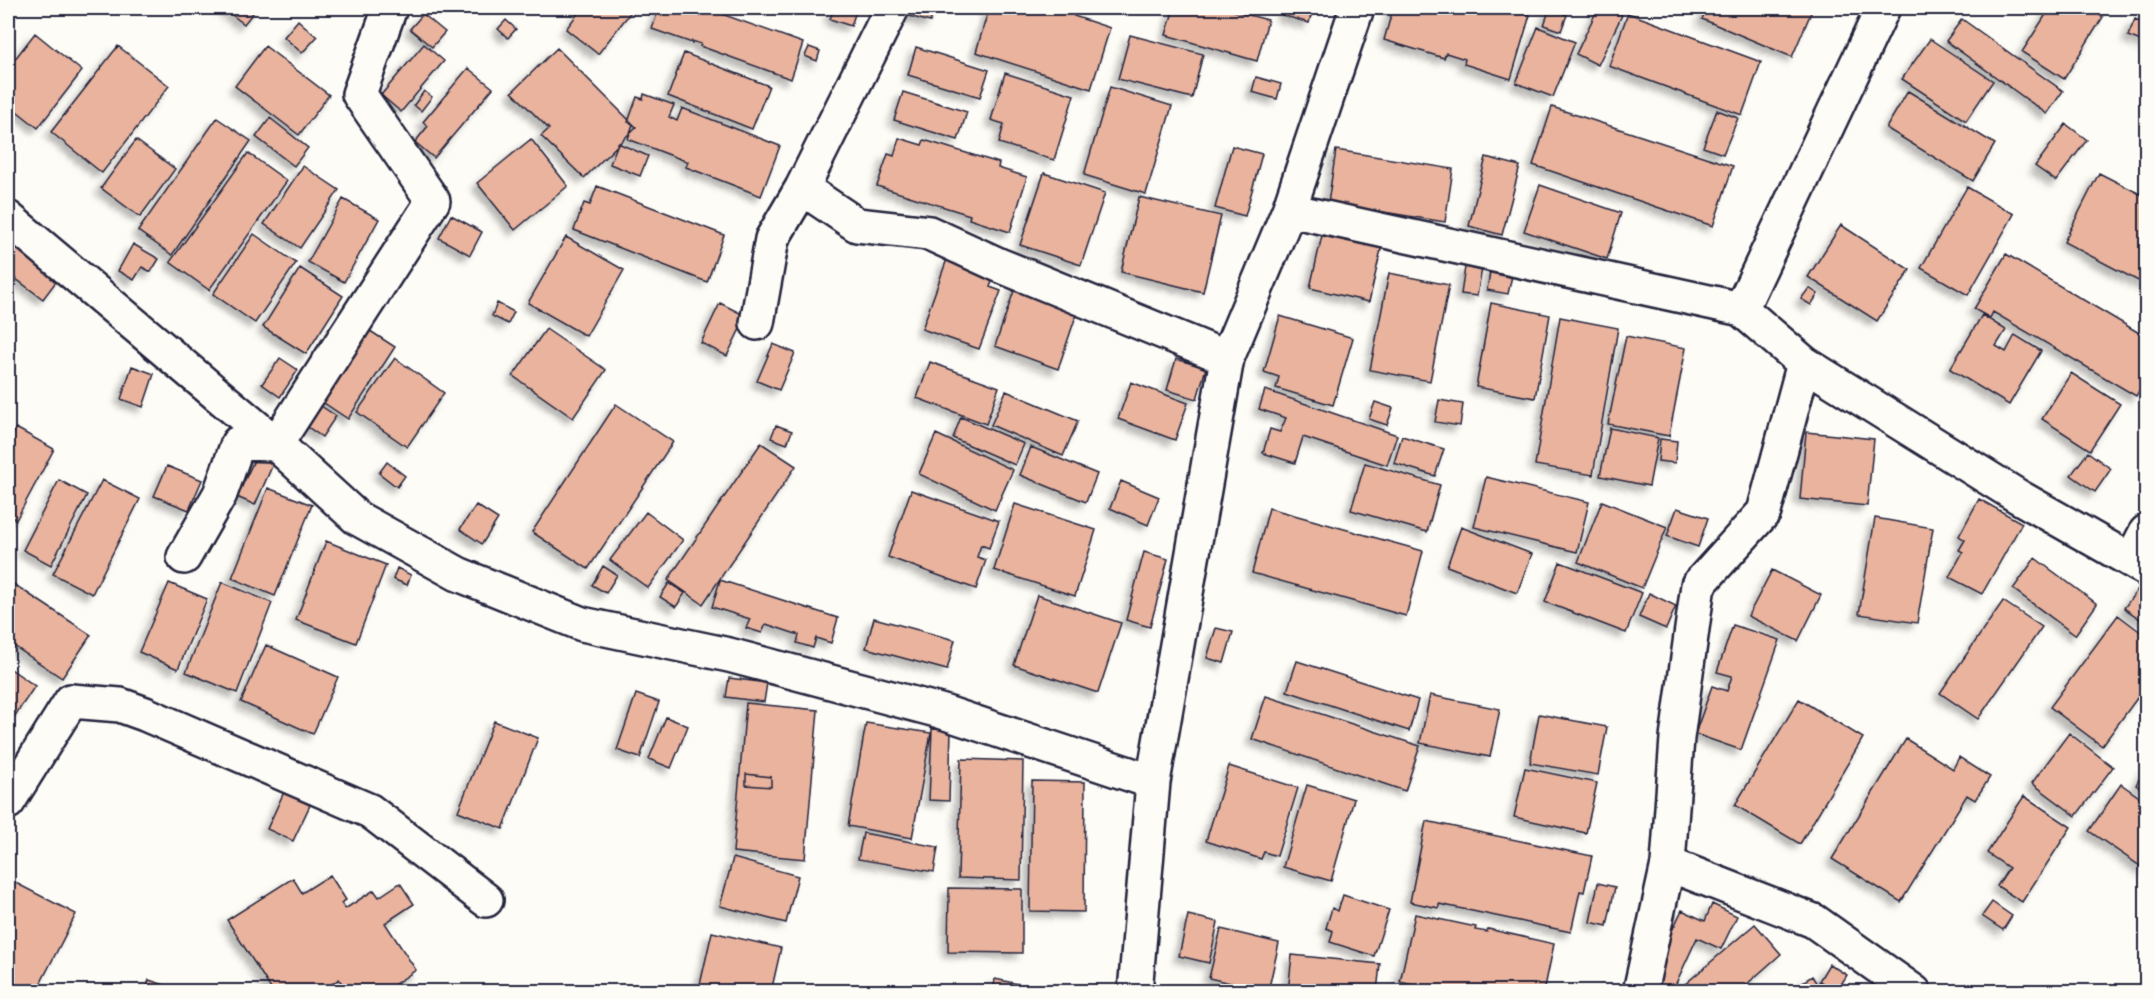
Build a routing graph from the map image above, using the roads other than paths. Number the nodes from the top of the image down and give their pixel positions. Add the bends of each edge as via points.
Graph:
1 (390, 8) edge
2 (892, 8) edge
3 (1357, 8) edge
4 (1883, 8) edge
5 (802, 188) junction
6 (1289, 210) junction
7 (8, 218) edge
8 (1741, 309) junction
9 (757, 323) dead end
10 (1227, 358) junction
11 (1804, 363) junction
12 (276, 444) junction
13 (2142, 553) edge
14 (184, 557) dead end
15 (1153, 782) junction
16 (8, 802) edge
17 (1668, 864) junction
18 (486, 900) dead end
19 (1136, 992) edge
20 (1640, 992) edge
21 (1914, 992) edge

1 - 12 street via 359,94 434,201
2 - 5 street
3 - 6 street
4 - 8 street
5 - 9 street via 772,239
5 - 10 street via 857,225 929,233
6 - 8 street
6 - 10 street
7 - 12 street
8 - 11 street
10 - 15 street
11 - 13 street via 2019,497
11 - 17 street via 1764,512 1698,585 1677,738
12 - 14 street via 238,443 220,494
12 - 15 street via 357,518 458,574 582,624 729,656 940,711
15 - 19 street
16 - 18 street via 71,700 120,705 370,812
17 - 20 street
17 - 21 street via 1814,921

